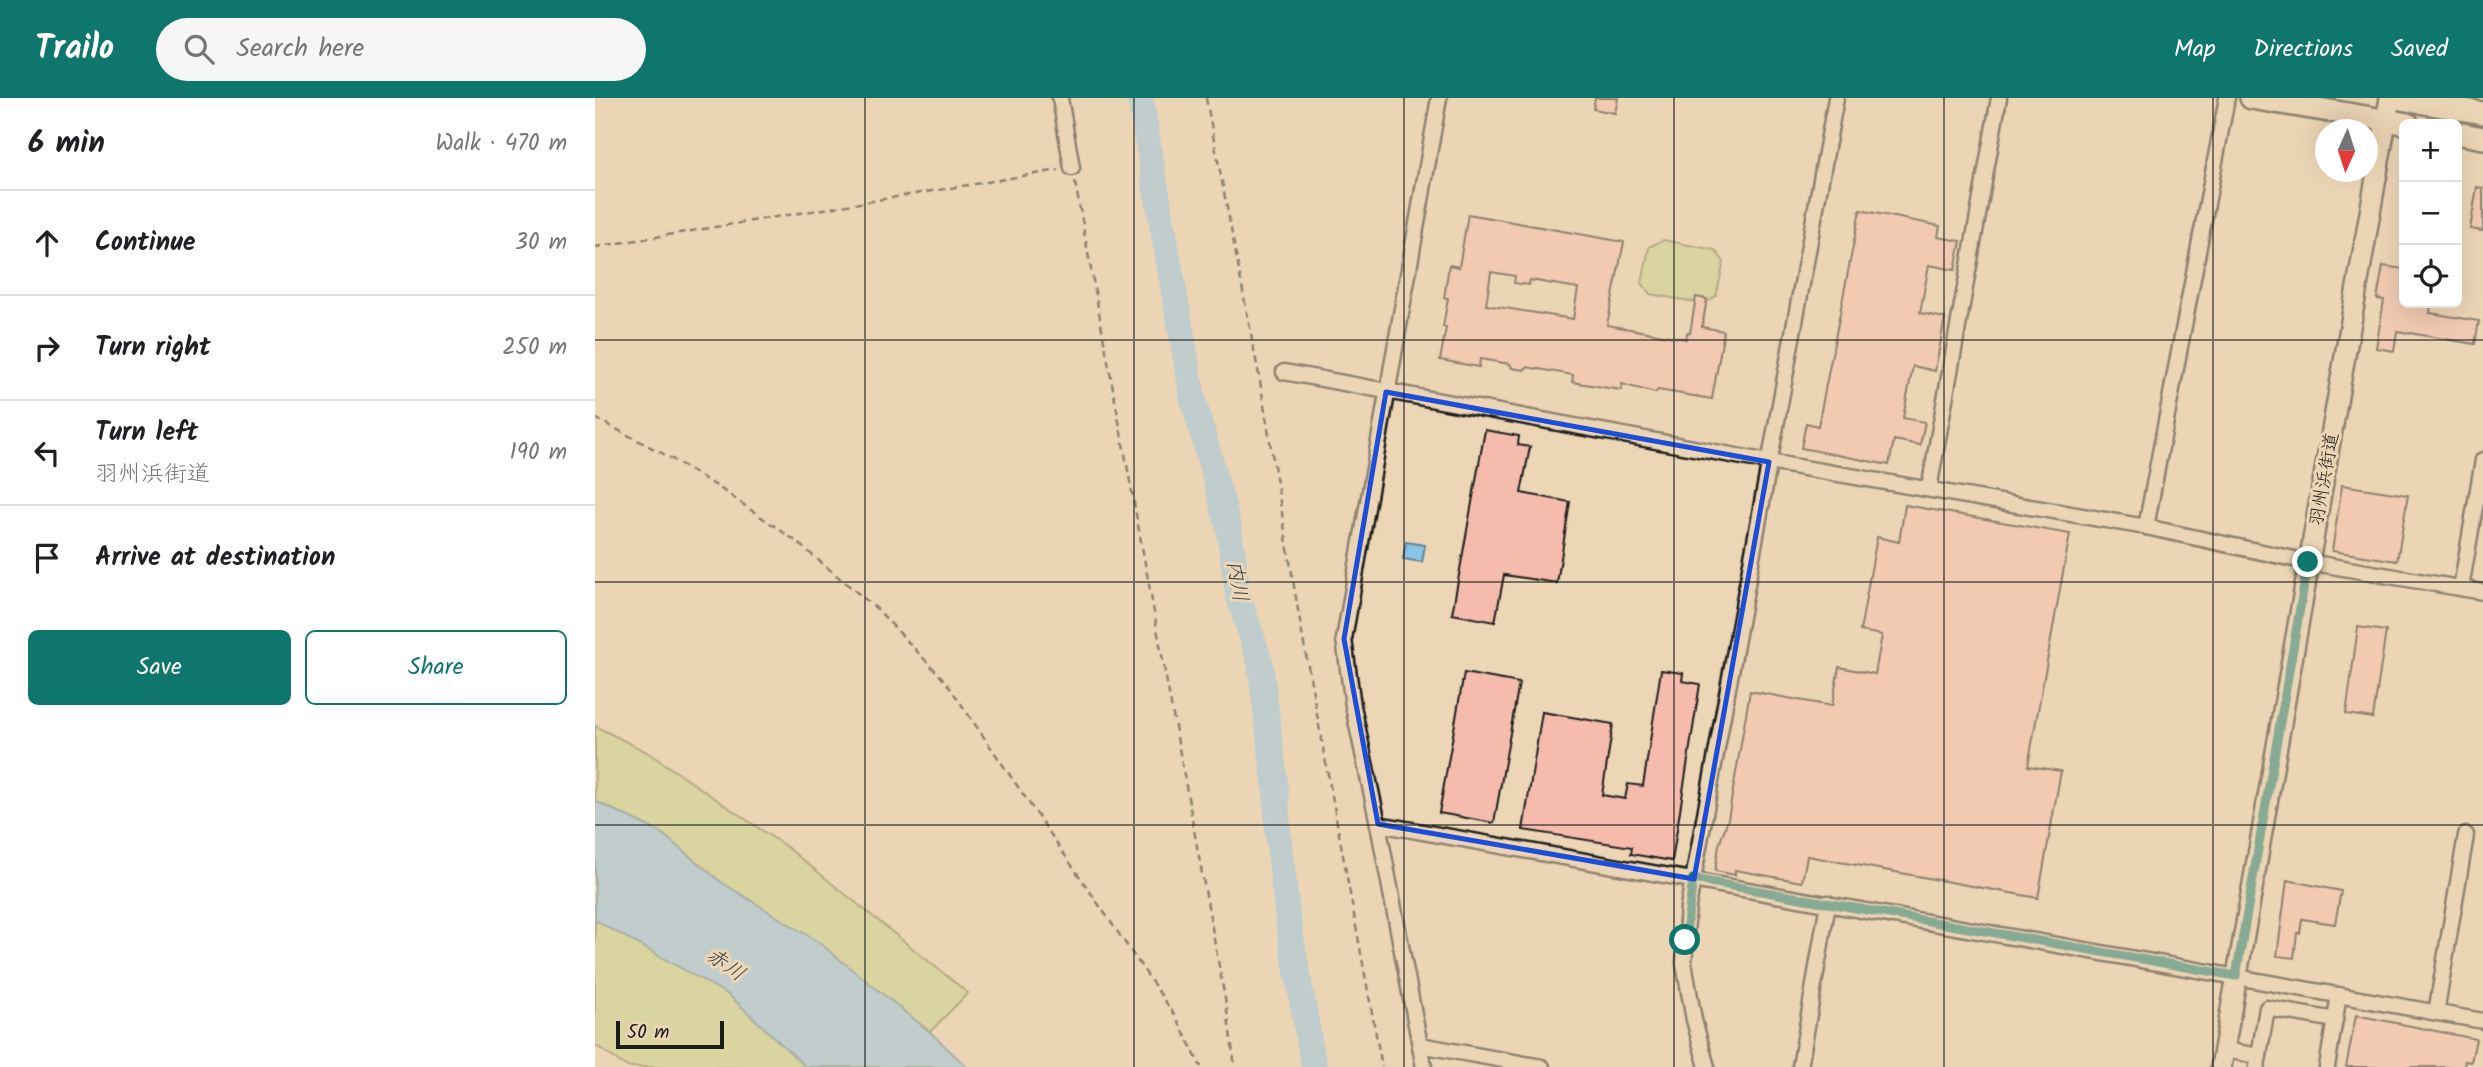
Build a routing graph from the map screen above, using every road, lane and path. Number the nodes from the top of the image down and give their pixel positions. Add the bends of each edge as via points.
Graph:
1 (1060, 98) edge
2 (1206, 98) edge
3 (1439, 98) edge
4 (1836, 98) edge
5 (1999, 98) edge
6 (2227, 98) edge
7 (2251, 98) edge
8 (2392, 98) edge
9 (2483, 113) edge
10 (2386, 121) junction
11 (2399, 123) edge
12 (2462, 134) edge
13 (2483, 138) edge
14 (1072, 168) junction
15 (595, 247) edge
16 (1284, 372) dead end
17 (1386, 392) junction
18 (595, 418) edge
19 (2483, 460) edge
20 (1769, 462) junction
21 (1929, 489) junction
22 (2146, 527) junction
23 (2308, 562) junction
24 (2461, 588) junction
25 (2483, 592) edge
26 (1378, 824) junction
27 (2466, 835) dead end
28 (1693, 879) junction
29 (1828, 903) junction
30 (2236, 976) junction
31 (2339, 995) junction
32 (2436, 1013) junction
33 (2335, 1020) junction
34 (2483, 1021) edge
35 (1420, 1045) junction
36 (2222, 1058) edge
37 (2258, 1062) edge
38 (1201, 1067) edge
39 (1235, 1067) edge
40 (1382, 1067) edge
41 (1424, 1067) edge
42 (1542, 1067) edge
43 (1707, 1067) edge
44 (1800, 1067) edge
45 (2327, 1067) edge

1 - 14 street
2 - 40 path
3 - 17 street
4 - 20 street
5 - 21 street
6 - 22 street
7 - 10 highway
8 - 9 highway
8 - 10 main road, 羽州浜街道
10 - 11 highway
10 - 23 main road, 羽州浜街道
12 - 13 highway
14 - 15 path
14 - 39 path
16 - 17 street
17 - 20 street
17 - 26 street via 1344,639
18 - 38 path via 718,487 793,539 877,609 946,682 1176,1017
19 - 24 street
20 - 21 street
20 - 28 street
21 - 22 street
22 - 23 street
23 - 24 street
23 - 30 main road, 羽州浜街道
24 - 25 street
26 - 28 street
26 - 35 street
27 - 32 street
28 - 29 street
28 - 43 street via 1684,963
29 - 30 street
29 - 44 street
30 - 31 street
30 - 36 main road, 羽州浜街道
31 - 32 street
31 - 33 street
32 - 34 street
33 - 37 street via 2267,1008
33 - 45 street
35 - 41 street
35 - 42 street
36 - 37 street

